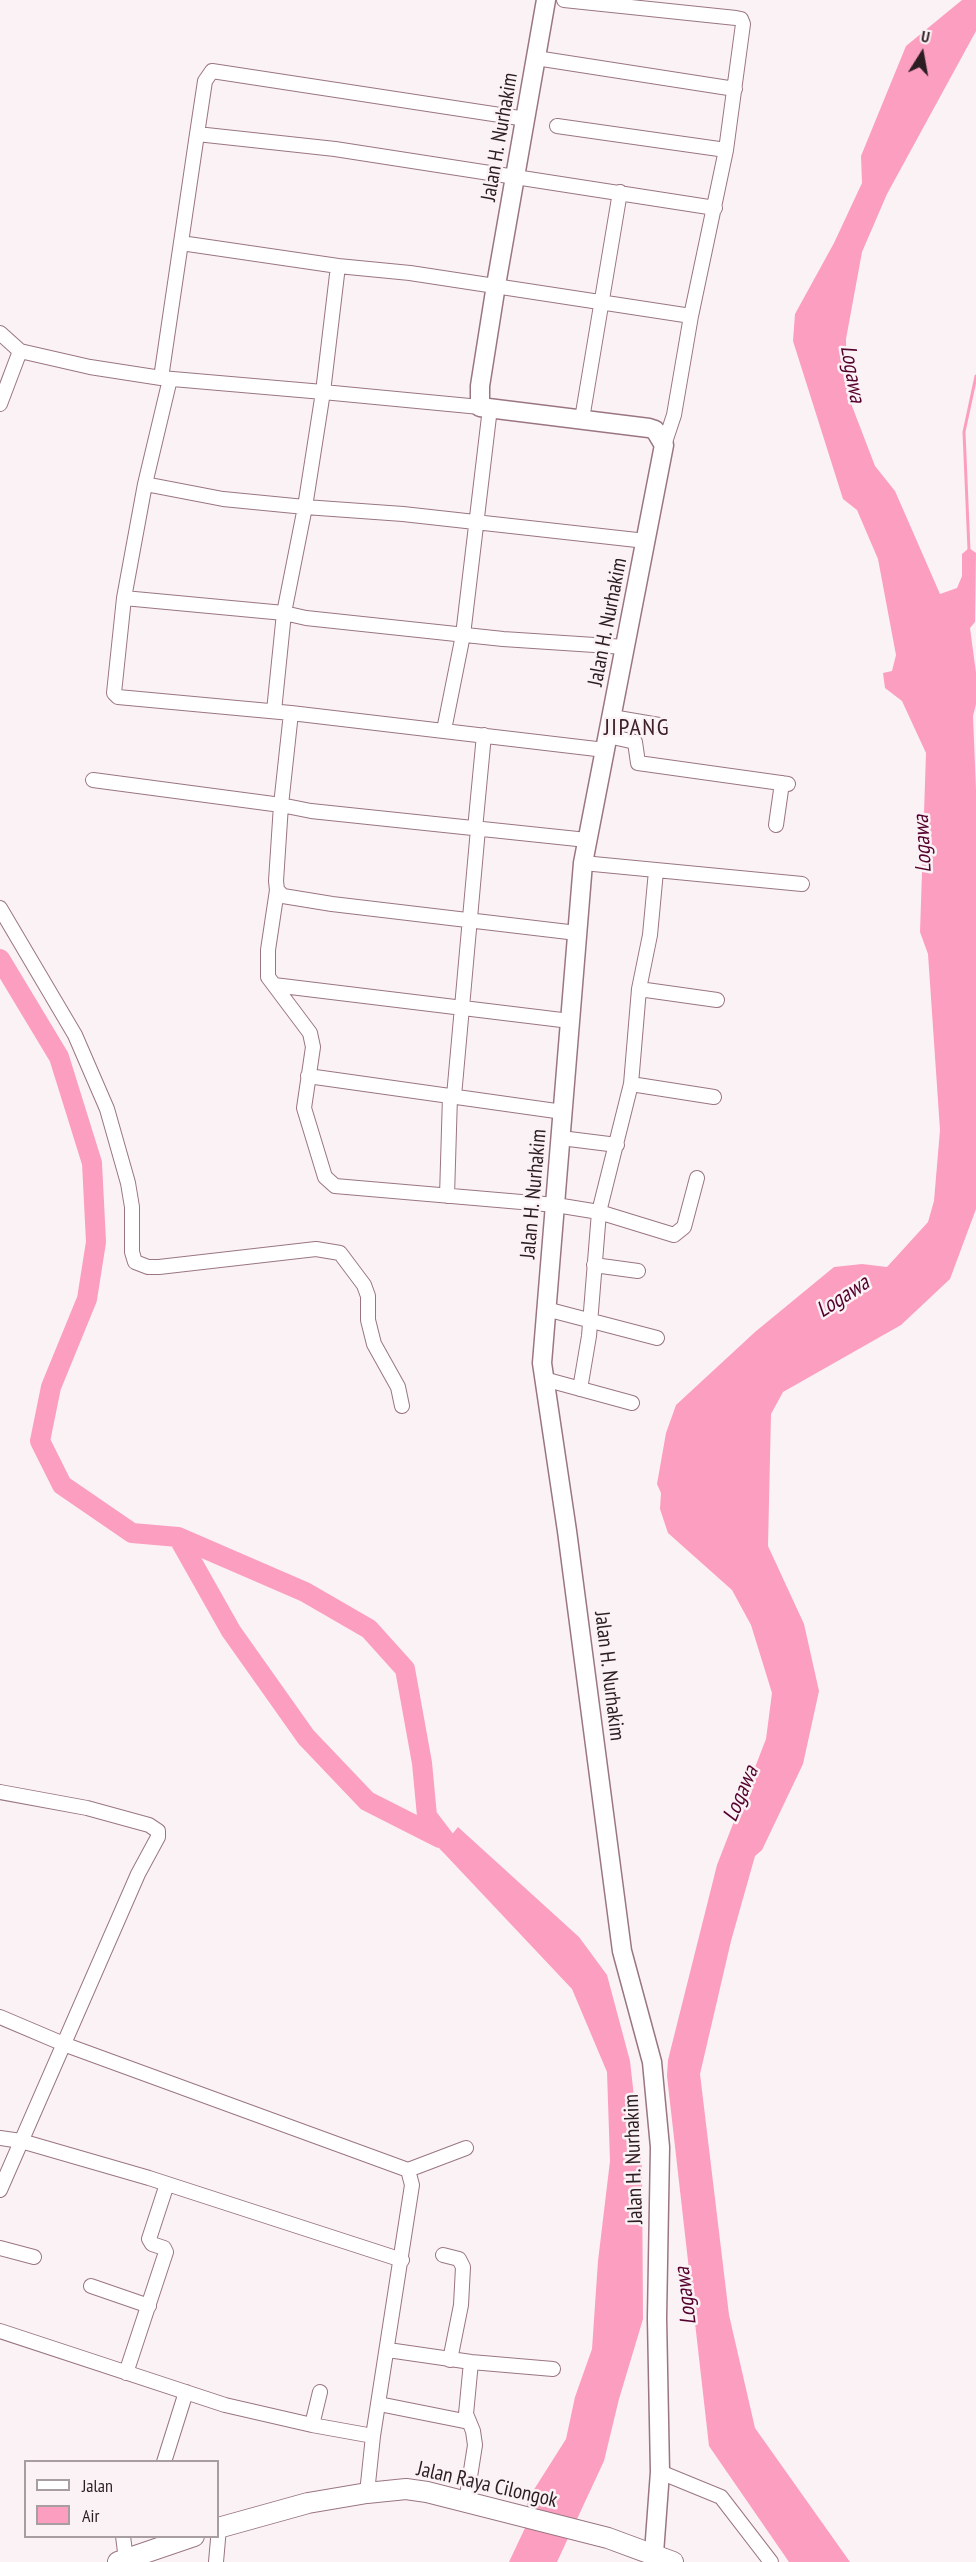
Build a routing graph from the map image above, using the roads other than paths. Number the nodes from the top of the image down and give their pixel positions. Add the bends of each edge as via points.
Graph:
1 (546, 0) edge
2 (564, 0) edge
3 (536, 58) junction
4 (735, 89) junction
5 (526, 119) junction
6 (557, 126) dead end
7 (197, 134) junction
8 (726, 150) junction
9 (516, 177) junction
10 (620, 192) junction
11 (715, 208) junction
12 (181, 243) junction
13 (338, 266) junction
14 (496, 285) junction
15 (601, 302) junction
16 (691, 316) junction
17 (0, 333) edge
18 (20, 351) junction
19 (165, 378) junction
20 (323, 392) junction
21 (0, 404) edge
22 (485, 408) junction
23 (582, 419) junction
24 (664, 445) junction
25 (145, 484) junction
26 (305, 507) junction
27 (477, 522) junction
28 (646, 541) junction
29 (124, 598) junction
30 (284, 613) junction
31 (463, 635) junction
32 (625, 647) junction
33 (274, 711) junction
34 (291, 713) junction
35 (612, 717) junction
36 (658, 725) dead end
37 (444, 730) junction
38 (484, 735) junction
39 (607, 743) junction
40 (93, 780) dead end
41 (281, 805) junction
42 (776, 825) dead end
43 (477, 829) junction
44 (587, 840) junction
45 (583, 863) junction
46 (656, 871) junction
47 (802, 884) dead end
48 (277, 890) junction
49 (0, 908) edge
50 (470, 920) junction
51 (577, 933) junction
52 (273, 985) junction
53 (639, 988) junction
54 (717, 1000) dead end
55 (462, 1006) junction
56 (570, 1021) junction
57 (308, 1076) junction
58 (631, 1084) junction
59 (452, 1096) junction
60 (714, 1097) dead end
61 (563, 1112) junction
62 (561, 1138) junction
63 (617, 1146) junction
64 (697, 1178) dead end
65 (447, 1196) junction
66 (556, 1205) junction
67 (599, 1212) junction
68 (594, 1265) junction
69 (638, 1271) dead end
70 (546, 1309) junction
71 (590, 1319) junction
72 (657, 1338) dead end
73 (544, 1379) junction
74 (580, 1389) junction
75 (632, 1403) dead end
76 (402, 1406) dead end
77 (0, 1792) edge
78 (0, 2017) edge
79 (66, 2044) junction
80 (0, 2138) edge
81 (21, 2141) junction
82 (466, 2148) dead end
83 (408, 2170) junction
84 (166, 2184) junction
85 (0, 2190) edge
86 (0, 2248) edge
87 (443, 2255) dead end
88 (33, 2257) dead end
89 (402, 2260) junction
90 (92, 2286) dead end
91 (149, 2307) junction
92 (0, 2331) edge
93 (388, 2350) junction
94 (450, 2360) junction
95 (471, 2362) junction
96 (554, 2369) dead end
97 (126, 2373) junction
98 (186, 2392) junction
99 (320, 2392) dead end
100 (379, 2404) junction
101 (469, 2422) junction
102 (312, 2425) junction
103 (373, 2436) junction
104 (165, 2460) edge
105 (660, 2472) junction
106 (367, 2493) junction
107 (466, 2502) junction
108 (219, 2528) edge
109 (123, 2538) edge
110 (188, 2538) edge
111 (217, 2538) edge
112 (654, 2553) junction
113 (122, 2561) edge
114 (216, 2562) edge
115 (674, 2562) edge
116 (771, 2562) edge

1 - 3 main road, Jalan H. Nurhakim
2 - 4 street via 741,19 744,30
3 - 4 street
3 - 5 main road, Jalan H. Nurhakim
4 - 8 street
5 - 7 street via 212,71 205,81
5 - 9 main road, Jalan H. Nurhakim
6 - 8 street
7 - 9 street via 335,149
7 - 12 street
8 - 11 street
9 - 10 street
9 - 14 main road, Jalan H. Nurhakim
10 - 11 street
10 - 15 street
11 - 16 street
12 - 13 street
12 - 19 street
13 - 14 street
13 - 20 street
14 - 15 street
14 - 22 main road, Jalan H. Nurhakim via 480,386
15 - 16 street
15 - 23 street
16 - 24 street via 674,415
17 - 18 street
18 - 19 street
18 - 21 street
19 - 20 street
19 - 25 street
20 - 22 street
20 - 26 street
22 - 23 main road
22 - 27 street
23 - 24 main road via 655,430
24 - 28 main road, Jalan H. Nurhakim
25 - 26 street via 223,499
25 - 29 street
26 - 27 street
26 - 30 street
27 - 28 street
27 - 31 street
28 - 32 main road, Jalan H. Nurhakim
29 - 30 street
29 - 33 street via 115,695
30 - 31 street
30 - 33 street
31 - 32 street
31 - 37 street
32 - 35 main road, Jalan H. Nurhakim
33 - 34 street
34 - 37 street
34 - 41 street
35 - 36 street
35 - 39 main road, Jalan H. Nurhakim
37 - 38 street
38 - 39 street
38 - 43 street
39 - 42 street via 635,742 638,763 785,784
39 - 44 main road, Jalan H. Nurhakim
40 - 41 street
41 - 43 street
41 - 48 street
43 - 44 street
43 - 50 street
44 - 45 main road, Jalan H. Nurhakim
45 - 46 street
45 - 51 main road, Jalan H. Nurhakim
46 - 47 street
46 - 53 street via 650,935
48 - 50 street via 283,896 332,904
48 - 52 street via 268,950 268,977
49 - 76 street via 75,1035 107,1109 128,1183 135,1262 159,1267 316,1249 340,1253 364,1285 374,1344 398,1387
50 - 51 street
50 - 55 street
51 - 56 main road, Jalan H. Nurhakim
52 - 55 street
52 - 57 street via 310,1033 313,1047
53 - 54 street
53 - 58 street
55 - 56 street
55 - 59 street via 460,1053
56 - 61 main road, Jalan H. Nurhakim
57 - 59 street
57 - 65 street via 304,1108 329,1183
58 - 60 street
58 - 63 street
59 - 61 street
59 - 65 street
61 - 62 main road, Jalan H. Nurhakim
62 - 63 street
62 - 66 main road, Jalan H. Nurhakim
63 - 67 street
64 - 67 street via 684,1227 678,1234 668,1235
65 - 66 street
66 - 67 street
66 - 70 main road, Jalan H. Nurhakim
67 - 68 street
68 - 69 street
68 - 71 street
70 - 71 street
70 - 73 main road, Jalan H. Nurhakim
71 - 72 street
71 - 74 street
73 - 74 street
73 - 105 main road, Jalan H. Nurhakim via 622,1952 652,2062 660,2147 657,2319
74 - 75 street
77 - 79 street via 87,1808 158,1831
78 - 79 street
79 - 81 street
79 - 83 street
80 - 81 street
81 - 84 street
81 - 85 street
82 - 83 street
83 - 89 street via 412,2185
84 - 89 street
84 - 91 street via 149,2239 166,2252
86 - 88 street
87 - 94 street via 459,2259 463,2267 461,2305
89 - 93 street
90 - 91 street
91 - 97 street
92 - 97 street
93 - 94 street
93 - 100 street
94 - 95 street
95 - 96 street
95 - 101 street via 466,2404
97 - 98 street
98 - 102 street
98 - 104 street
99 - 102 street
100 - 101 street
100 - 103 street
101 - 107 street via 475,2445
102 - 103 street
103 - 106 street
105 - 112 main road, Jalan H. Nurhakim
105 - 116 street via 721,2497
106 - 107 highway, Jalan Raya Cilongok via 406,2490
106 - 108 highway, Jalan Raya Cilongok via 308,2503
107 - 112 highway, Jalan Raya Cilongok
109 - 113 street
110 - 113 highway
111 - 114 street
112 - 115 highway, Jalan Raya Cilongok

